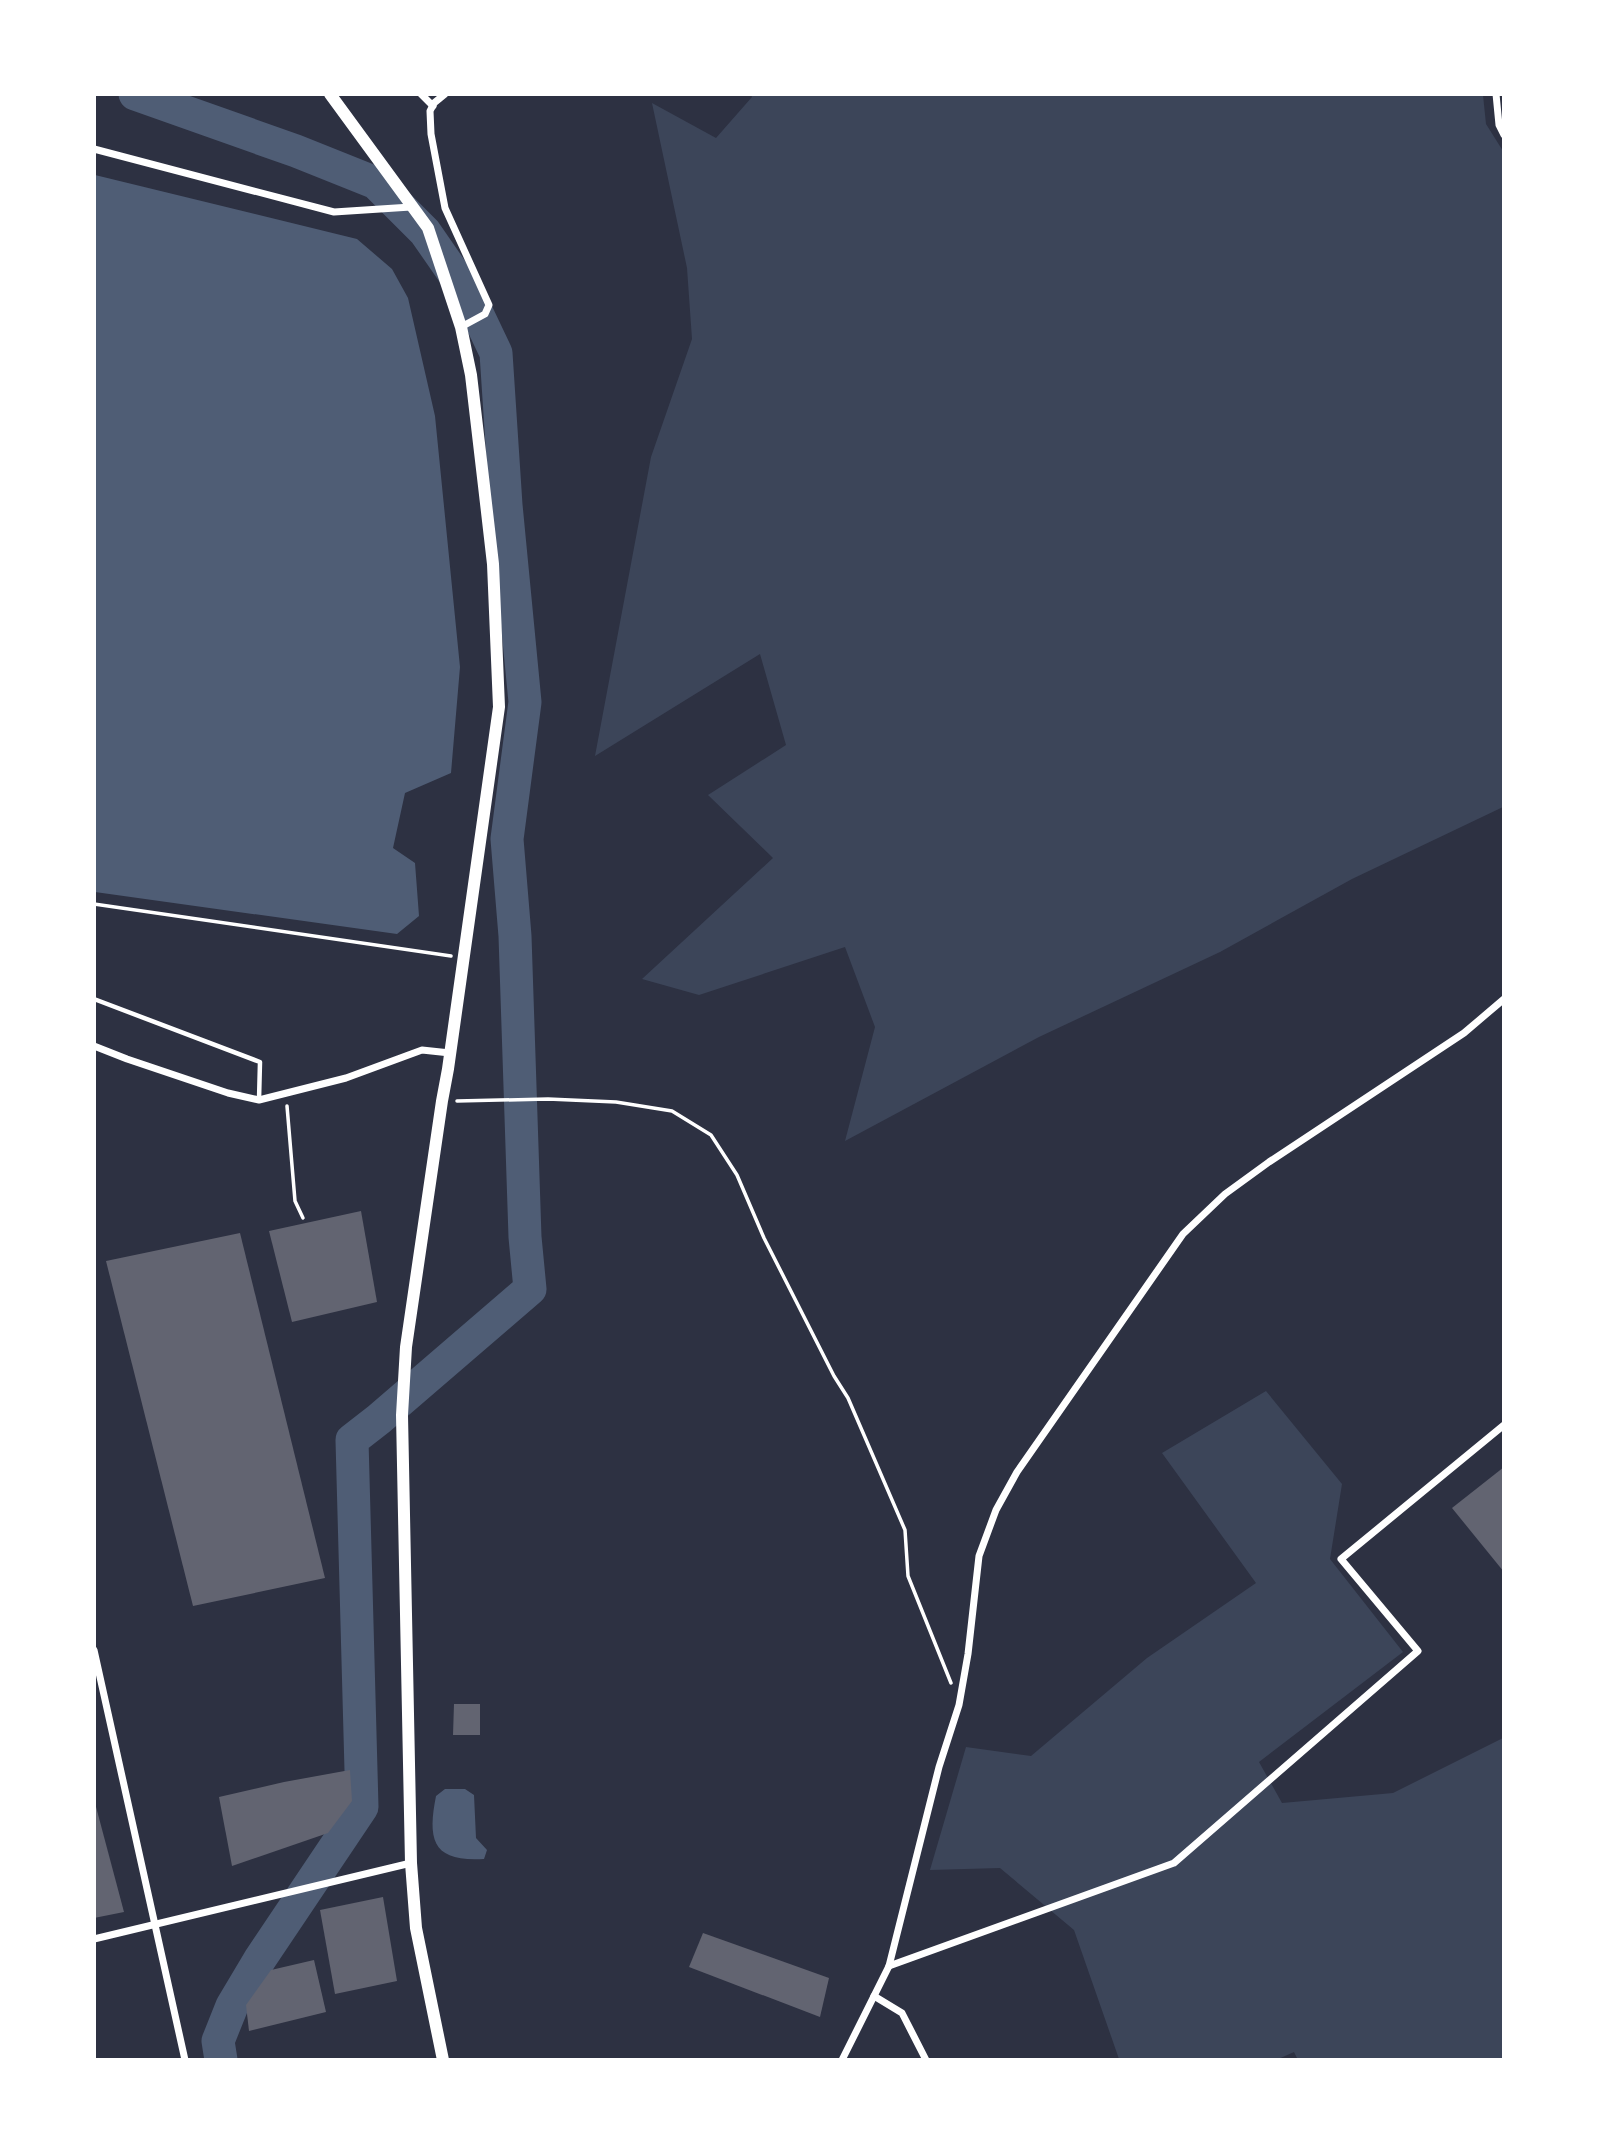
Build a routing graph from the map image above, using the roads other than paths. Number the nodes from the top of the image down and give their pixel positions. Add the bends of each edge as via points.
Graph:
1 (421, 94) edge
2 (446, 94) edge
3 (1496, 94) edge
4 (333, 96) edge
5 (433, 106) junction
6 (1503, 135) edge
7 (94, 149) edge
8 (411, 207) junction
9 (461, 327) junction
10 (94, 999) edge
11 (1503, 999) edge
12 (94, 1046) edge
13 (450, 1053) junction
14 (259, 1100) junction
15 (1503, 1425) edge
16 (94, 1650) edge
17 (411, 1863) junction
18 (156, 1925) junction
19 (94, 1939) edge
20 (889, 1966) junction
21 (874, 1996) junction
22 (186, 2060) edge
23 (443, 2060) edge
24 (842, 2060) edge
25 (926, 2060) edge

1 - 5 street
2 - 5 street
3 - 6 street
4 - 8 main road
5 - 9 street via 431,134 445,208 489,305 485,314
7 - 8 street via 334,212
8 - 9 main road via 428,228
9 - 13 main road via 493,564 499,707
10 - 14 lane via 260,1062
11 - 20 street via 1464,1032 1225,1194 1183,1234 1017,1472 979,1556 959,1704
12 - 14 street
13 - 14 street via 422,1050 346,1078
13 - 17 main road via 406,1347 402,1415
15 - 20 street via 1341,1559 1418,1651 1174,1863
16 - 18 street
17 - 18 street
17 - 23 main road via 416,1928
18 - 19 street
18 - 22 street
20 - 21 street
21 - 24 street
21 - 25 street via 902,2012

